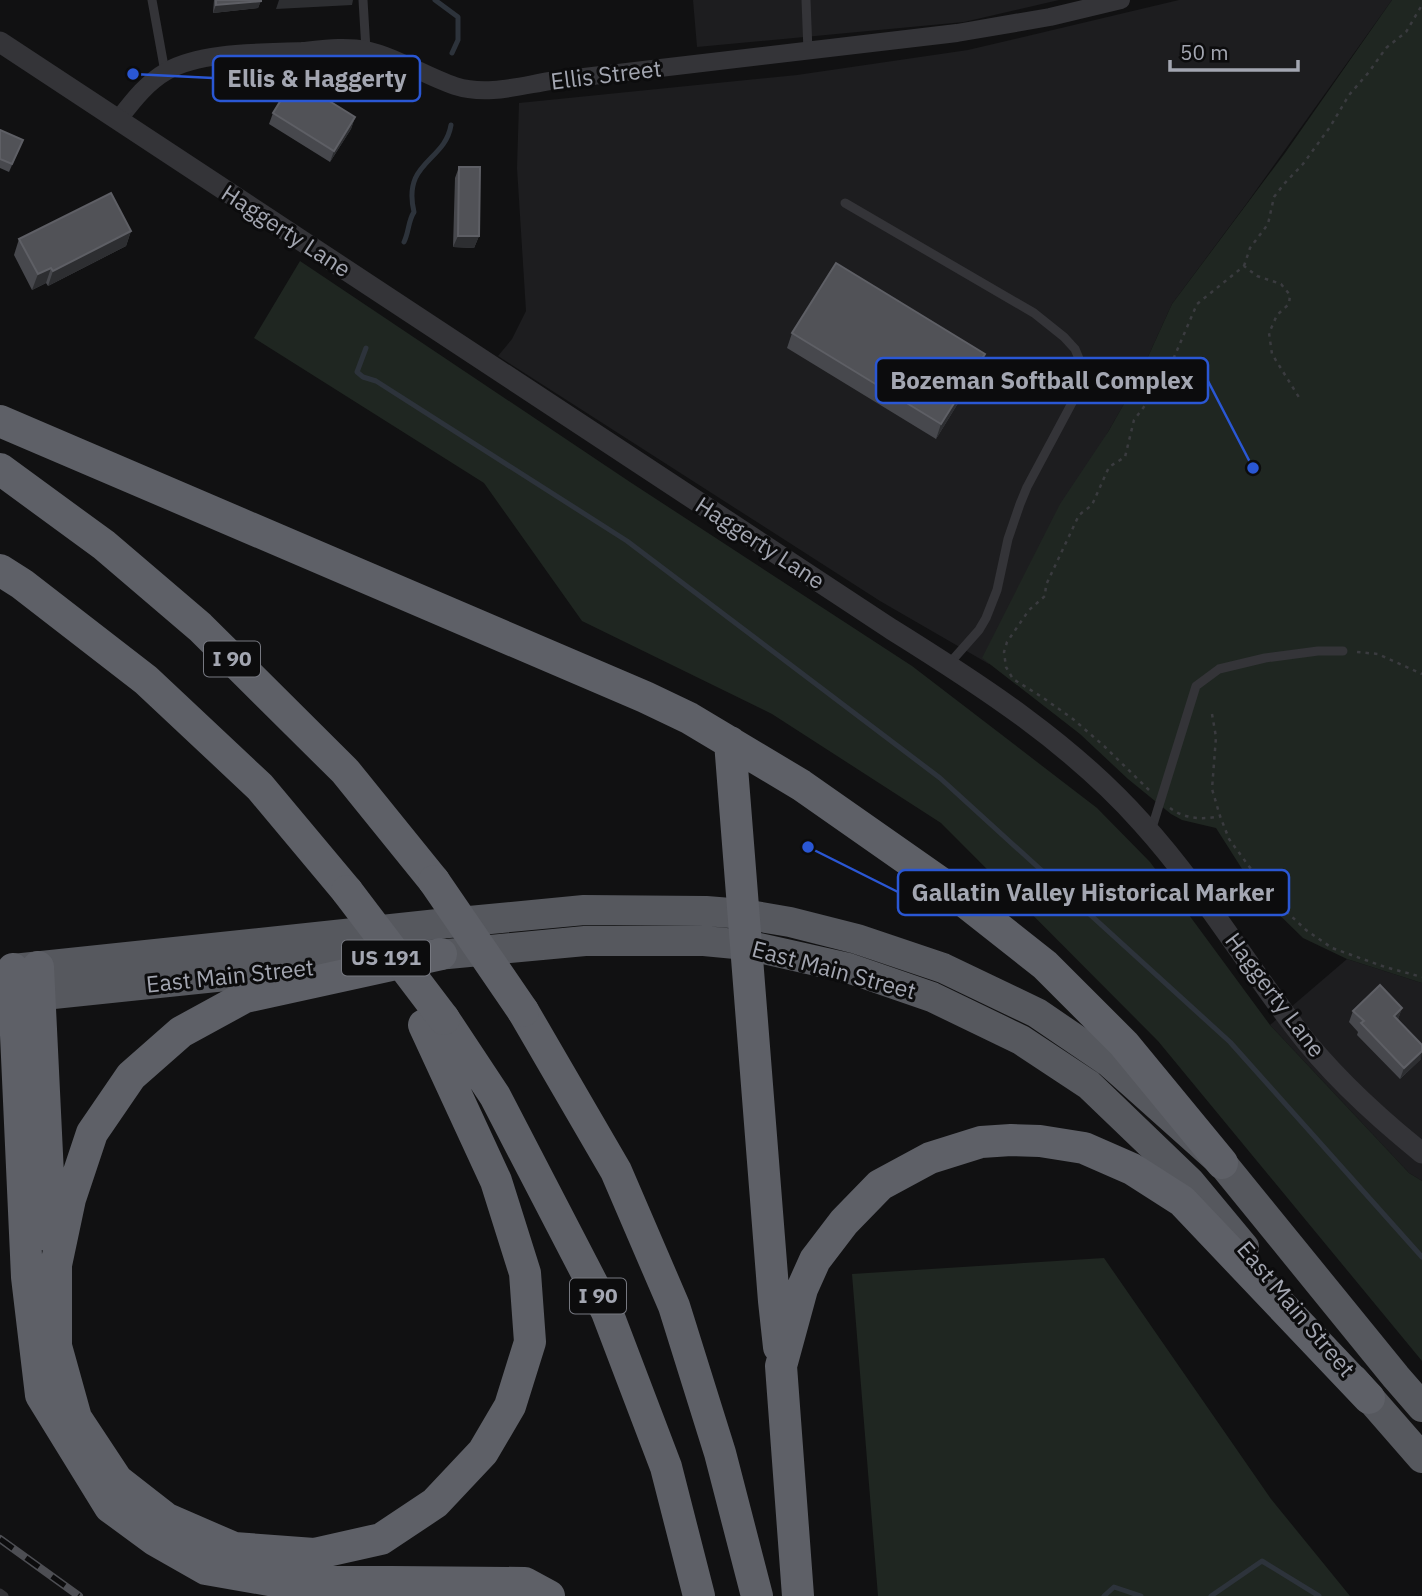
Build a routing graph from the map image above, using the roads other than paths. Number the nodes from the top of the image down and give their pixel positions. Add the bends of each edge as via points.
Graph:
1 (152, 0) edge
2 (363, 0) edge
3 (806, 0) edge
4 (1121, 0) edge
5 (0, 42) edge
6 (366, 50) junction
7 (808, 51) junction
8 (165, 72) junction
9 (118, 120) junction
10 (845, 203) dead end
11 (0, 421) edge
12 (0, 469) edge
13 (0, 570) edge
14 (1343, 650) road end
15 (948, 664) junction
16 (730, 742) junction
17 (1150, 832) junction
18 (743, 914) junction
19 (746, 945) junction
20 (441, 954) junction
21 (17, 983) edge
22 (434, 1022) junction
23 (1422, 1153) edge
24 (1222, 1163) junction
25 (56, 1346) junction
26 (782, 1366) junction
27 (1369, 1398) junction
28 (1422, 1407) edge
29 (1422, 1458) edge
30 (549, 1596) edge
31 (699, 1596) edge
32 (757, 1596) edge
33 (798, 1596) edge

1 - 8 lane
2 - 6 lane
3 - 7 lane
4 - 7 street, Ellis Street via 957,33
5 - 9 street, Haggerty Lane
6 - 7 street, Ellis Street via 456,86 480,90
6 - 8 street, Ellis Street via 220,56
8 - 9 street, Ellis Street via 142,90
9 - 15 street, Haggerty Lane
10 - 15 lane via 1034,313 1064,337 1080,361 1073,401 1020,504 986,618
11 - 16 highway via 645,697
12 - 32 highway, I 90, bridge via 104,545 201,627 345,771 434,881 523,1011 616,1171 674,1306 720,1453
13 - 22 highway, US 191, bridge via 146,680 260,787 347,891
14 - 17 lane via 1219,669 1196,686
15 - 17 street, Haggerty Lane via 1062,747
16 - 18 highway
16 - 24 highway via 801,785 941,883 1045,965 1124,1044
17 - 23 street, Haggerty Lane via 1304,1038 1368,1106
18 - 19 highway
18 - 21 highway, East Main Street via 584,910 424,925
18 - 24 highway, East Main Street via 857,939 943,968 1037,1013 1109,1062
19 - 20 highway, East Main Street via 585,941
19 - 26 highway
19 - 27 highway, East Main Street via 848,968 932,996 1021,1040 1090,1086 1190,1182
20 - 21 highway, East Main Street
20 - 25 highway via 245,997 181,1032 131,1076 92,1133 70,1199 56,1265
21 - 25 highway
21 - 30 highway via 27,1277 41,1395 110,1507 206,1569 275,1581 525,1583
22 - 25 highway via 496,1181 525,1273 530,1342 510,1406 483,1452 435,1503 382,1539 314,1554 234,1548 167,1519 117,1480 76,1418
22 - 31 highway, I 90 via 495,1096 607,1312 666,1467
24 - 28 highway, East Main Street
26 - 27 highway via 802,1289 815,1260 880,1185 930,1158 981,1142 1030,1141 1084,1148 1132,1169 1182,1201
26 - 33 highway
27 - 29 highway, East Main Street

